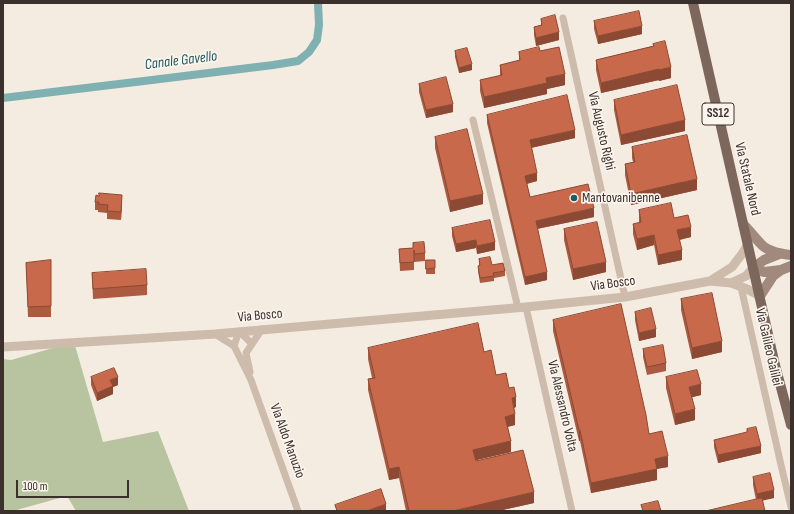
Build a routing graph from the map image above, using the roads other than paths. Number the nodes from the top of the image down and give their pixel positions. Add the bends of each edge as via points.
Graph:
1 (693, 3) edge
2 (563, 18) dead end
3 (473, 120) dead end
4 (744, 224) junction
5 (748, 244) junction
6 (780, 254) junction
7 (791, 256) edge
8 (791, 266) edge
9 (732, 267) junction
10 (781, 270) junction
11 (754, 273) junction
12 (710, 281) junction
13 (731, 283) junction
14 (741, 286) junction
15 (760, 296) junction
16 (625, 297) junction
17 (522, 308) junction
18 (262, 330) junction
19 (239, 331) junction
20 (215, 334) junction
21 (252, 344) junction
22 (234, 346) junction
23 (3, 347) edge
24 (251, 380) junction
25 (791, 425) edge
26 (791, 507) edge
27 (298, 511) edge
28 (572, 511) edge

1 - 4 main road, Via Statale Nord / SS12
2 - 16 street, Via Augusto Righi
3 - 17 street
4 - 5 main road, Via Statale Nord / SS12
4 - 6 main road via 762,246
5 - 9 street, Via Bosco
5 - 11 main road, Via Statale Nord / SS12
6 - 7 main road
6 - 11 main road via 764,260
8 - 10 main road
9 - 11 street
9 - 12 street, Via Bosco
10 - 11 main road
10 - 15 main road via 773,276
11 - 13 street
11 - 15 main road, Via Statale Nord / SS12
12 - 13 street, Via Bosco
12 - 16 street, Via Bosco
13 - 14 street, Via Bosco
14 - 15 street, Via Bosco
14 - 26 street, Via Galileo Galilei
15 - 25 main road, Via Statale Nord / SS12
16 - 17 street, Via Bosco
17 - 18 street, Via Bosco
17 - 28 street, Via Alessandro Volta
18 - 19 street, Via Bosco
18 - 21 street, Via Aldo Manuzio
19 - 20 street, Via Bosco
19 - 21 street
19 - 22 street
20 - 22 street
20 - 23 street, Via Bosco
21 - 24 street, Via Aldo Manuzio via 246,353
22 - 24 street, Via Aldo Manuzio
24 - 27 street, Via Aldo Manuzio

